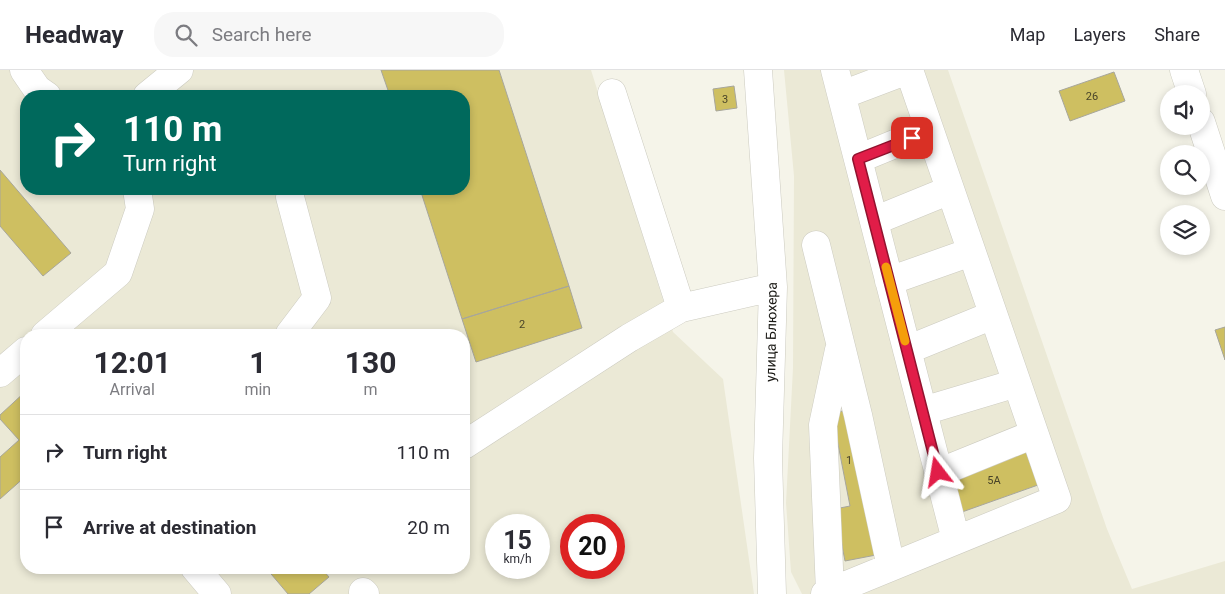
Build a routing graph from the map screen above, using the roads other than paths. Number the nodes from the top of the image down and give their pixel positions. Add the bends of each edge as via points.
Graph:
1 (24, 70) edge
2 (179, 70) edge
3 (758, 70) edge
4 (908, 70) edge
5 (1184, 70) edge
6 (838, 83) edge
7 (1189, 85) edge
8 (38, 90) edge
9 (154, 90) edge
10 (612, 93) dead end
11 (930, 130) junction
12 (1205, 135) edge
13 (858, 159) junction
14 (950, 190) junction
15 (138, 195) edge
16 (1225, 196) edge
17 (290, 197) dead end
18 (874, 221) junction
19 (816, 244) dead end
20 (972, 252) junction
21 (890, 281) junction
22 (773, 287) junction
23 (681, 308) junction
24 (993, 315) junction
25 (52, 329) edge
26 (294, 329) edge
27 (840, 346) junction
28 (907, 350) junction
29 (20, 356) edge
30 (0, 373) edge
31 (1017, 383) junction
32 (923, 410) junction
33 (1034, 434) junction
34 (470, 441) edge
35 (938, 472) junction
36 (956, 540) junction
37 (891, 567) junction
38 (199, 574) edge
39 (827, 593) edge
40 (217, 594) edge
41 (772, 594) edge

1 - 8 street
2 - 9 street
3 - 22 street, улица Блюхера
4 - 6 street
4 - 11 street
5 - 7 street
6 - 13 street
10 - 23 street
11 - 13 street
11 - 14 street
12 - 16 street
13 - 18 street
14 - 18 street
14 - 20 street
15 - 25 street via 140,209 118,274
17 - 26 street via 317,298
18 - 21 street
19 - 27 street
20 - 21 street
20 - 24 street
21 - 28 street
22 - 23 street
22 - 41 street, улица Блюхера via 768,458
23 - 34 street
24 - 28 street
24 - 31 street
27 - 37 street
27 - 39 street via 823,424
28 - 32 street
29 - 30 street
31 - 32 street
31 - 33 street
32 - 35 street
33 - 35 street
33 - 36 street via 1057,499
35 - 36 street
36 - 37 street
37 - 39 street
38 - 40 street

